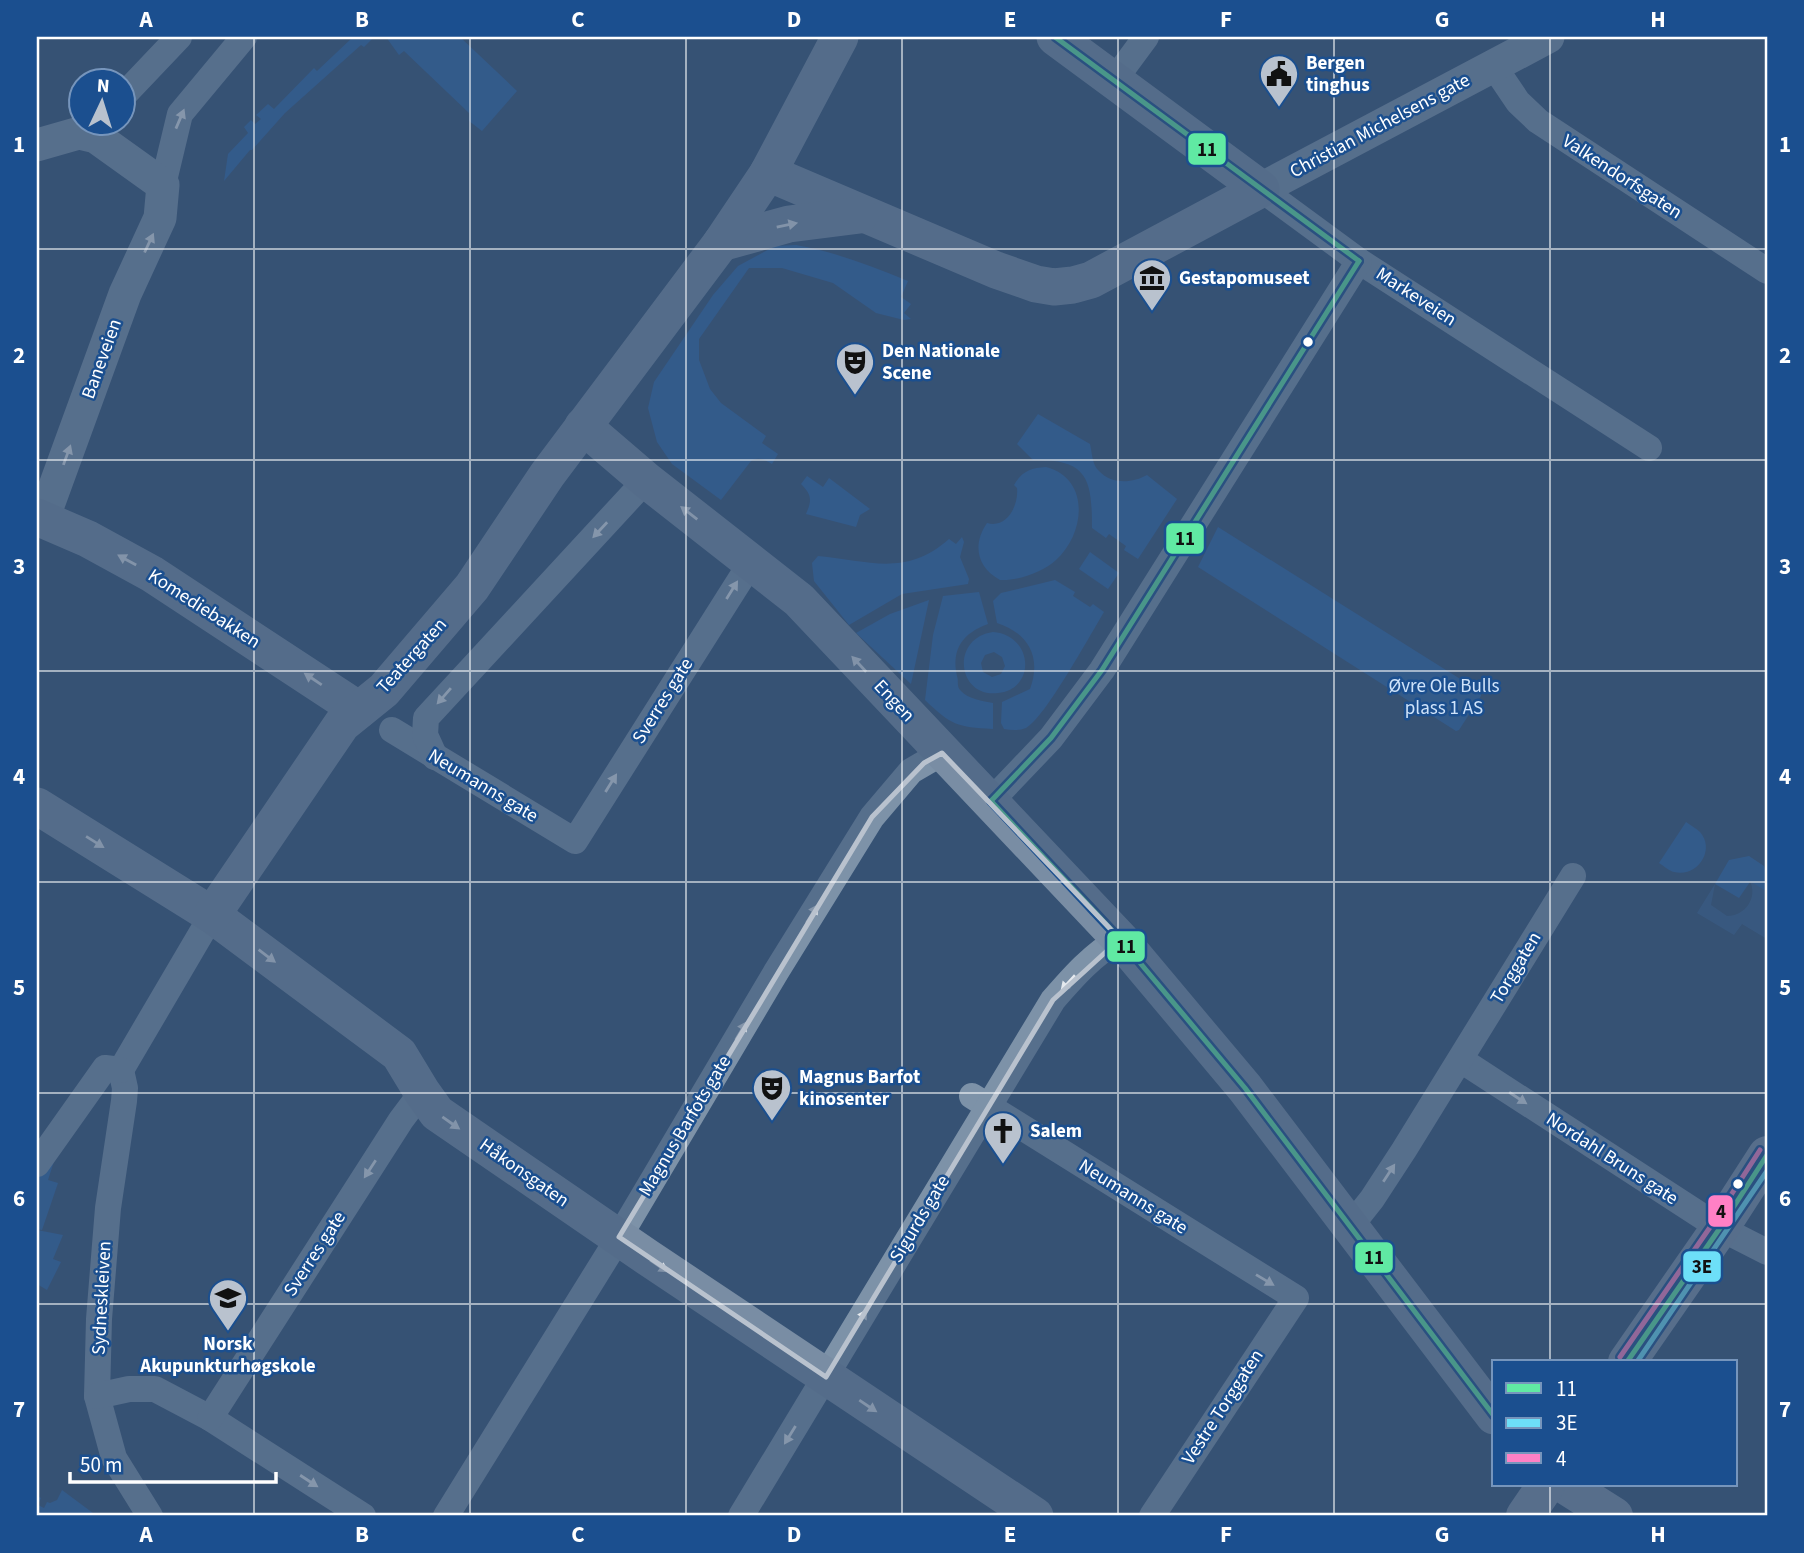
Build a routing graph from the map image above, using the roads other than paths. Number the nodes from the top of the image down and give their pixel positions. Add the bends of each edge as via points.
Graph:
1 (179, 37) edge
2 (244, 37) edge
3 (840, 37) edge
4 (1055, 37) edge
5 (1146, 37) edge
6 (1548, 37) edge
7 (1493, 65) junction
8 (1115, 79) junction
9 (136, 82) edge
10 (66, 135) edge
11 (95, 136) edge
12 (37, 145) edge
13 (768, 173) junction
14 (163, 185) junction
15 (1261, 189) junction
16 (864, 215) junction
17 (721, 243) junction
18 (1359, 261) junction
19 (1767, 271) edge
20 (583, 426) junction
21 (1649, 448) dead end
22 (646, 481) junction
23 (39, 523) edge
24 (752, 561) junction
25 (359, 710) junction
26 (392, 730) dead end
27 (942, 753) junction
28 (435, 757) junction
29 (991, 802) junction
30 (37, 806) edge
31 (575, 841) joint
32 (1573, 876) dead end
33 (212, 915) junction
34 (1119, 939) junction
35 (1461, 1060) junction
36 (121, 1070) junction
37 (422, 1092) junction
38 (980, 1101) junction
39 (1767, 1154) edge
40 (37, 1164) edge
41 (1349, 1228) junction
42 (1720, 1228) junction
43 (619, 1237) junction
44 (1767, 1252) edge
45 (1296, 1298) joint
46 (1628, 1360) edge
47 (826, 1377) junction
48 (97, 1396) junction
49 (1492, 1413) edge
50 (211, 1418) junction
51 (1545, 1486) edge
52 (1566, 1486) edge
53 (150, 1516) edge
54 (363, 1516) edge
55 (446, 1516) edge
56 (741, 1516) edge
57 (1035, 1516) edge
58 (1152, 1516) edge
59 (1525, 1516) edge
60 (1614, 1516) edge

1 - 9 street
14 -> 2 street via 180,114
3 - 13 main road, Teatergaten
4 - 8 main road, Markeveien
5 - 8 street
6 - 7 street, Christian Michelsens gate
7 - 15 street, Christian Michelsens gate
7 - 19 street, Valkendorfsgaten via 1518,102 1538,121
8 - 15 main road, Markeveien
10 - 12 street
11 - 14 street
13 - 16 main road, Christian Michelsens gate
13 - 17 main road, Teatergaten
23 -> 14 street, Baneveien via 125,294 160,218
15 - 16 main road, Christian Michelsens gate via 1091,280 1073,285 1035,284
15 - 18 street, Markeveien
17 -> 16 main road, Christian Michelsens gate via 801,222
17 - 20 main road, Teatergaten
18 - 21 street, Markeveien
18 - 29 street via 1102,670 1051,738
20 - 22 main road, Engen
20 - 25 main road, Teatergaten via 472,587 384,690
24 -> 22 main road, Engen
22 -> 28 street via 426,718 425,735
25 -> 23 main road, Komediebakken via 152,574 88,539
27 -> 24 main road, Engen via 799,600
31 -> 24 street, Sverres gate
25 - 33 main road, Teatergaten via 342,724
26 - 28 street, Neumanns gate
27 - 29 main road, Engen
43 -> 27 street, Magnus Barfots gate via 872,817 911,771
28 - 31 street, Neumanns gate
29 - 34 main road, Engen
30 -> 33 main road, Håkonsgaten
32 - 35 street, Torggaten
33 - 36 street, Teatergaten
33 -> 37 main road, Håkonsgaten via 399,1054
34 -> 38 street, Sigurds gate via 1053,1000
34 - 41 main road, Engen via 1244,1088
41 -> 35 street via 1373,1199
35 -> 42 street, Nordahl Bruns gate
36 - 40 street via 105,1068
36 - 48 street, Sydneskleiven via 125,1088 108,1208
37 -> 43 main road, Håkonsgaten via 437,1113
37 -> 50 street, Sverres gate
38 -> 45 street, Neumanns gate
47 -> 38 street, Sigurds gate
39 - 42 highway
41 - 49 main road, Engen
42 - 44 street, Nordahl Bruns gate
42 - 46 highway
43 -> 47 main road, Håkonsgaten
43 - 55 street, Magnus Barfots gate
45 - 58 street, Vestre Torggaten
47 -> 56 street, Sigurds gate
47 -> 57 main road, Håkonsgaten
48 - 50 street via 155,1388
48 - 53 street, Sydneskleiven via 114,1458
50 -> 54 street
51 - 59 highway
52 - 60 highway

